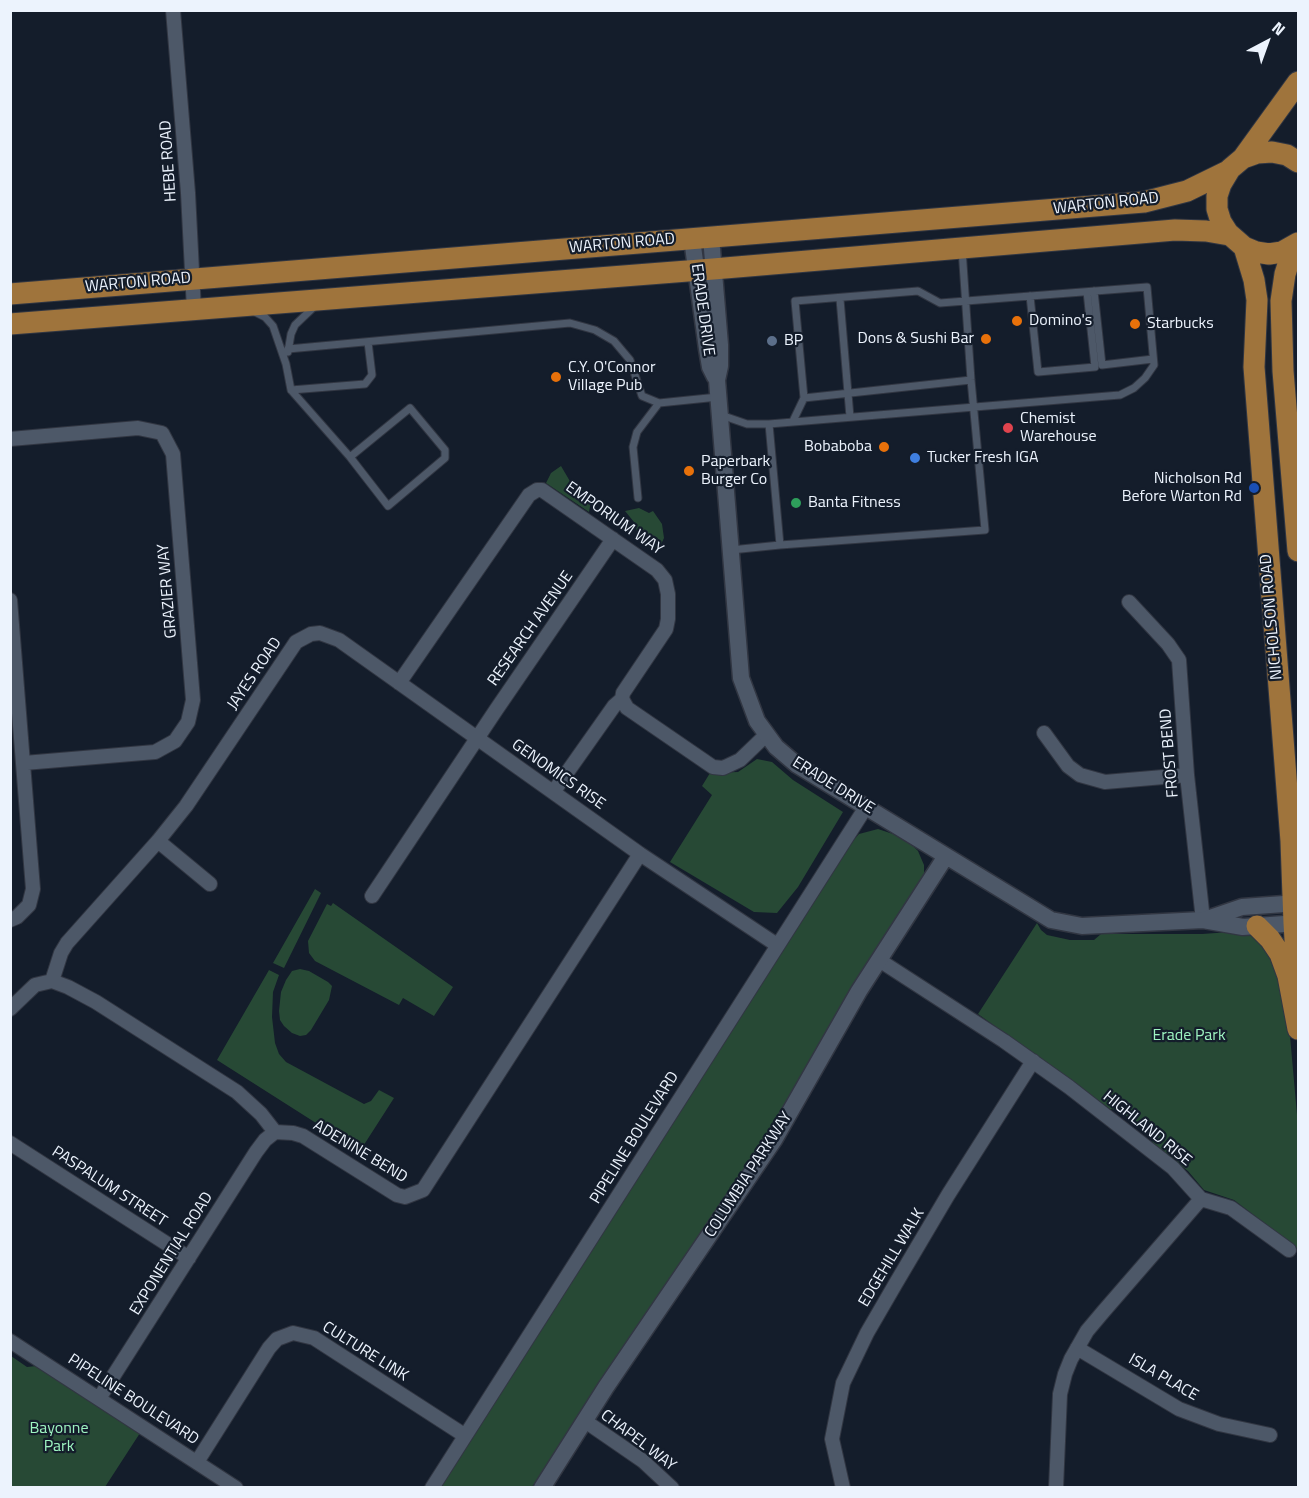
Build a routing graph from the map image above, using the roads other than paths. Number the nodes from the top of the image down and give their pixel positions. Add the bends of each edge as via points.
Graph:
1 (173, 10) edge
2 (1299, 82) edge
3 (1299, 162) edge
4 (1235, 165) junction
5 (702, 238) junction
6 (1237, 241) junction
7 (1296, 245) edge
8 (962, 247) junction
9 (704, 270) junction
10 (191, 278) junction
11 (1091, 292) junction
12 (10, 294) edge
13 (1030, 296) junction
14 (322, 299) junction
15 (840, 299) junction
16 (965, 301) junction
17 (243, 305) junction
18 (194, 310) junction
19 (10, 324) edge
20 (368, 342) junction
21 (288, 349) junction
22 (1153, 359) junction
23 (286, 364) junction
24 (971, 380) junction
25 (717, 389) junction
26 (291, 390) junction
27 (848, 393) junction
28 (804, 398) junction
29 (659, 403) junction
30 (973, 406) junction
31 (719, 414) junction
32 (850, 417) junction
33 (793, 421) junction
34 (769, 424) junction
35 (10, 439) edge
36 (350, 457) junction
37 (638, 498) dead end
38 (614, 539) junction
39 (780, 545) junction
40 (731, 550) junction
41 (1299, 551) edge
42 (10, 600) edge
43 (1129, 602) dead end
44 (399, 683) junction
45 (622, 699) junction
46 (1044, 734) dead end
47 (766, 735) junction
48 (477, 738) junction
49 (24, 764) junction
50 (1187, 775) junction
51 (554, 791) junction
52 (866, 807) junction
53 (158, 841) junction
54 (640, 854) junction
55 (946, 856) junction
56 (210, 884) dead end
57 (372, 896) dead end
58 (1296, 913) edge
59 (10, 920) edge
60 (1203, 920) junction
61 (1257, 926) junction
62 (777, 945) junction
63 (879, 960) junction
64 (52, 981) junction
65 (1299, 988) edge
66 (10, 1009) edge
67 (1299, 1029) edge
68 (1033, 1062) junction
69 (275, 1132) junction
70 (10, 1143) edge
71 (1201, 1199) junction
72 (1289, 1250) dead end
73 (189, 1258) junction
74 (10, 1341) edge
75 (1077, 1348) junction
76 (99, 1397) junction
77 (585, 1421) junction
78 (464, 1435) junction
79 (1270, 1435) dead end
80 (197, 1462) junction
81 (218, 1483) edge
82 (236, 1488) edge
83 (432, 1488) edge
84 (542, 1488) edge
85 (672, 1488) edge
86 (843, 1488) edge
87 (1056, 1488) edge

1 - 10 street, HEBE ROAD
2 - 4 main road
3 - 4 main road via 1272,152 1257,153
4 - 5 main road, WARTON ROAD via 1187,191 1144,202
4 - 6 main road, NICHOLSON ROAD via 1221,184 1217,209 1221,222
5 - 9 street, ERADE DRIVE
5 - 10 main road, WARTON ROAD
6 - 7 main road, WARTON ROAD via 1256,252 1269,254
6 - 8 main road, WARTON ROAD via 1206,231 1175,230
6 - 58 main road, NICHOLSON ROAD via 1254,280 1257,300 1254,367
7 - 41 main road, NICHOLSON ROAD via 1285,274 1281,301 1283,371
8 - 9 main road, WARTON ROAD
8 - 16 lane
9 - 14 main road, WARTON ROAD
9 - 25 street, ERADE DRIVE via 720,345
10 - 12 main road, WARTON ROAD
10 - 18 street, HEBE ROAD
11 - 13 lane
11 - 13 lane via 1095,367 1038,372
11 - 22 lane via 1102,365
11 - 22 lane via 1147,287
13 - 16 lane
14 - 17 main road, WARTON ROAD
14 - 21 lane via 295,325
15 - 16 lane via 918,291 940,303
15 - 27 lane
15 - 28 lane via 795,301
16 - 24 lane
17 - 18 main road, WARTON ROAD
17 - 23 lane via 273,326
18 - 19 main road, WARTON ROAD
20 - 21 lane
20 - 26 lane via 372,375 364,384
20 - 29 lane via 570,323 595,330 614,342 630,360 642,396
21 - 23 lane
22 - 30 lane via 1154,365 1145,378 1120,395
23 - 26 lane
24 - 27 lane
24 - 30 lane
25 - 29 lane
25 - 31 street, ERADE DRIVE
26 - 36 lane
27 - 28 lane
27 - 32 lane
28 - 33 lane
29 - 37 lane via 637,432 633,447
30 - 32 lane
30 - 39 lane via 985,530
31 - 34 lane via 747,424
31 - 40 street, ERADE DRIVE
32 - 33 lane
33 - 34 lane
34 - 39 lane
35 - 49 street, GRAZIER WAY via 138,428 162,433 173,454 193,700 188,722 175,741 155,752
36 - 36 lane via 388,506 445,458 445,450 410,408
38 - 44 street, EMPORIUM WAY via 547,492 533,492
38 - 45 street, EMPORIUM WAY via 657,570 665,580 668,594 666,629
38 - 48 street, RESEARCH AVENUE
39 - 40 lane
40 - 47 street, ERADE DRIVE via 741,678
42 - 49 street
43 - 50 street, FROST BEND via 1179,660
44 - 48 street, JAYES ROAD
44 - 53 street, JAYES ROAD via 329,635 311,634 296,642 186,806
45 - 47 street via 627,708 713,767 723,768 740,760
45 - 51 street, EMPORIUM WAY
46 - 50 street via 1068,766 1080,775 1105,782
47 - 52 street, ERADE DRIVE via 797,765
48 - 51 street, GENOMICS RISE
48 - 57 street
49 - 59 street via 33,889 29,905
50 - 60 street, FROST BEND
51 - 54 street, GENOMICS RISE
52 - 55 street, ERADE DRIVE
52 - 62 street, PIPELINE BOULEVARD
53 - 56 street
53 - 64 street, JAYES ROAD via 67,943
54 - 62 street, GENOMICS RISE
54 - 69 street, ADENINE BEND via 423,1190 405,1197 397,1195 303,1136
55 - 60 street, ERADE DRIVE via 1041,915 1070,925
55 - 63 street, COLUMBIA PARKWAY
58 - 60 street, ERADE DRIVE via 1242,907
58 - 61 street, ERADE DRIVE
58 - 65 main road, NICHOLSON ROAD
60 - 61 street, ERADE DRIVE
61 - 67 main road via 1280,954
62 - 78 street, PIPELINE BOULEVARD
63 - 68 street, HIGHLAND RISE
63 - 77 street, COLUMBIA PARKWAY via 774,1140
64 - 66 street via 35,985
64 - 69 street via 81,993 237,1092
68 - 71 street, HIGHLAND RISE via 1173,1168
68 - 86 street, EDGEHILL WALK via 948,1195 867,1333 843,1383 832,1439
69 - 73 street, EXPONENTIAL ROAD via 256,1152
70 - 73 street, PASPALUM STREET
71 - 72 street via 1231,1208
71 - 75 street via 1102,1312
73 - 76 street, EXPONENTIAL ROAD
74 - 76 street, PIPELINE BOULEVARD
75 - 79 street, ISLA PLACE via 1179,1409 1219,1424
75 - 87 street via 1060,1394
76 - 80 street, PIPELINE BOULEVARD
77 - 84 street, COLUMBIA PARKWAY
77 - 85 street, CHAPEL WAY via 643,1461
78 - 80 street, CULTURE LINK via 314,1338 293,1333 281,1336 269,1348
78 - 83 street, PIPELINE BOULEVARD
80 - 81 street, PIPELINE BOULEVARD
81 - 82 street, PIPELINE BOULEVARD

